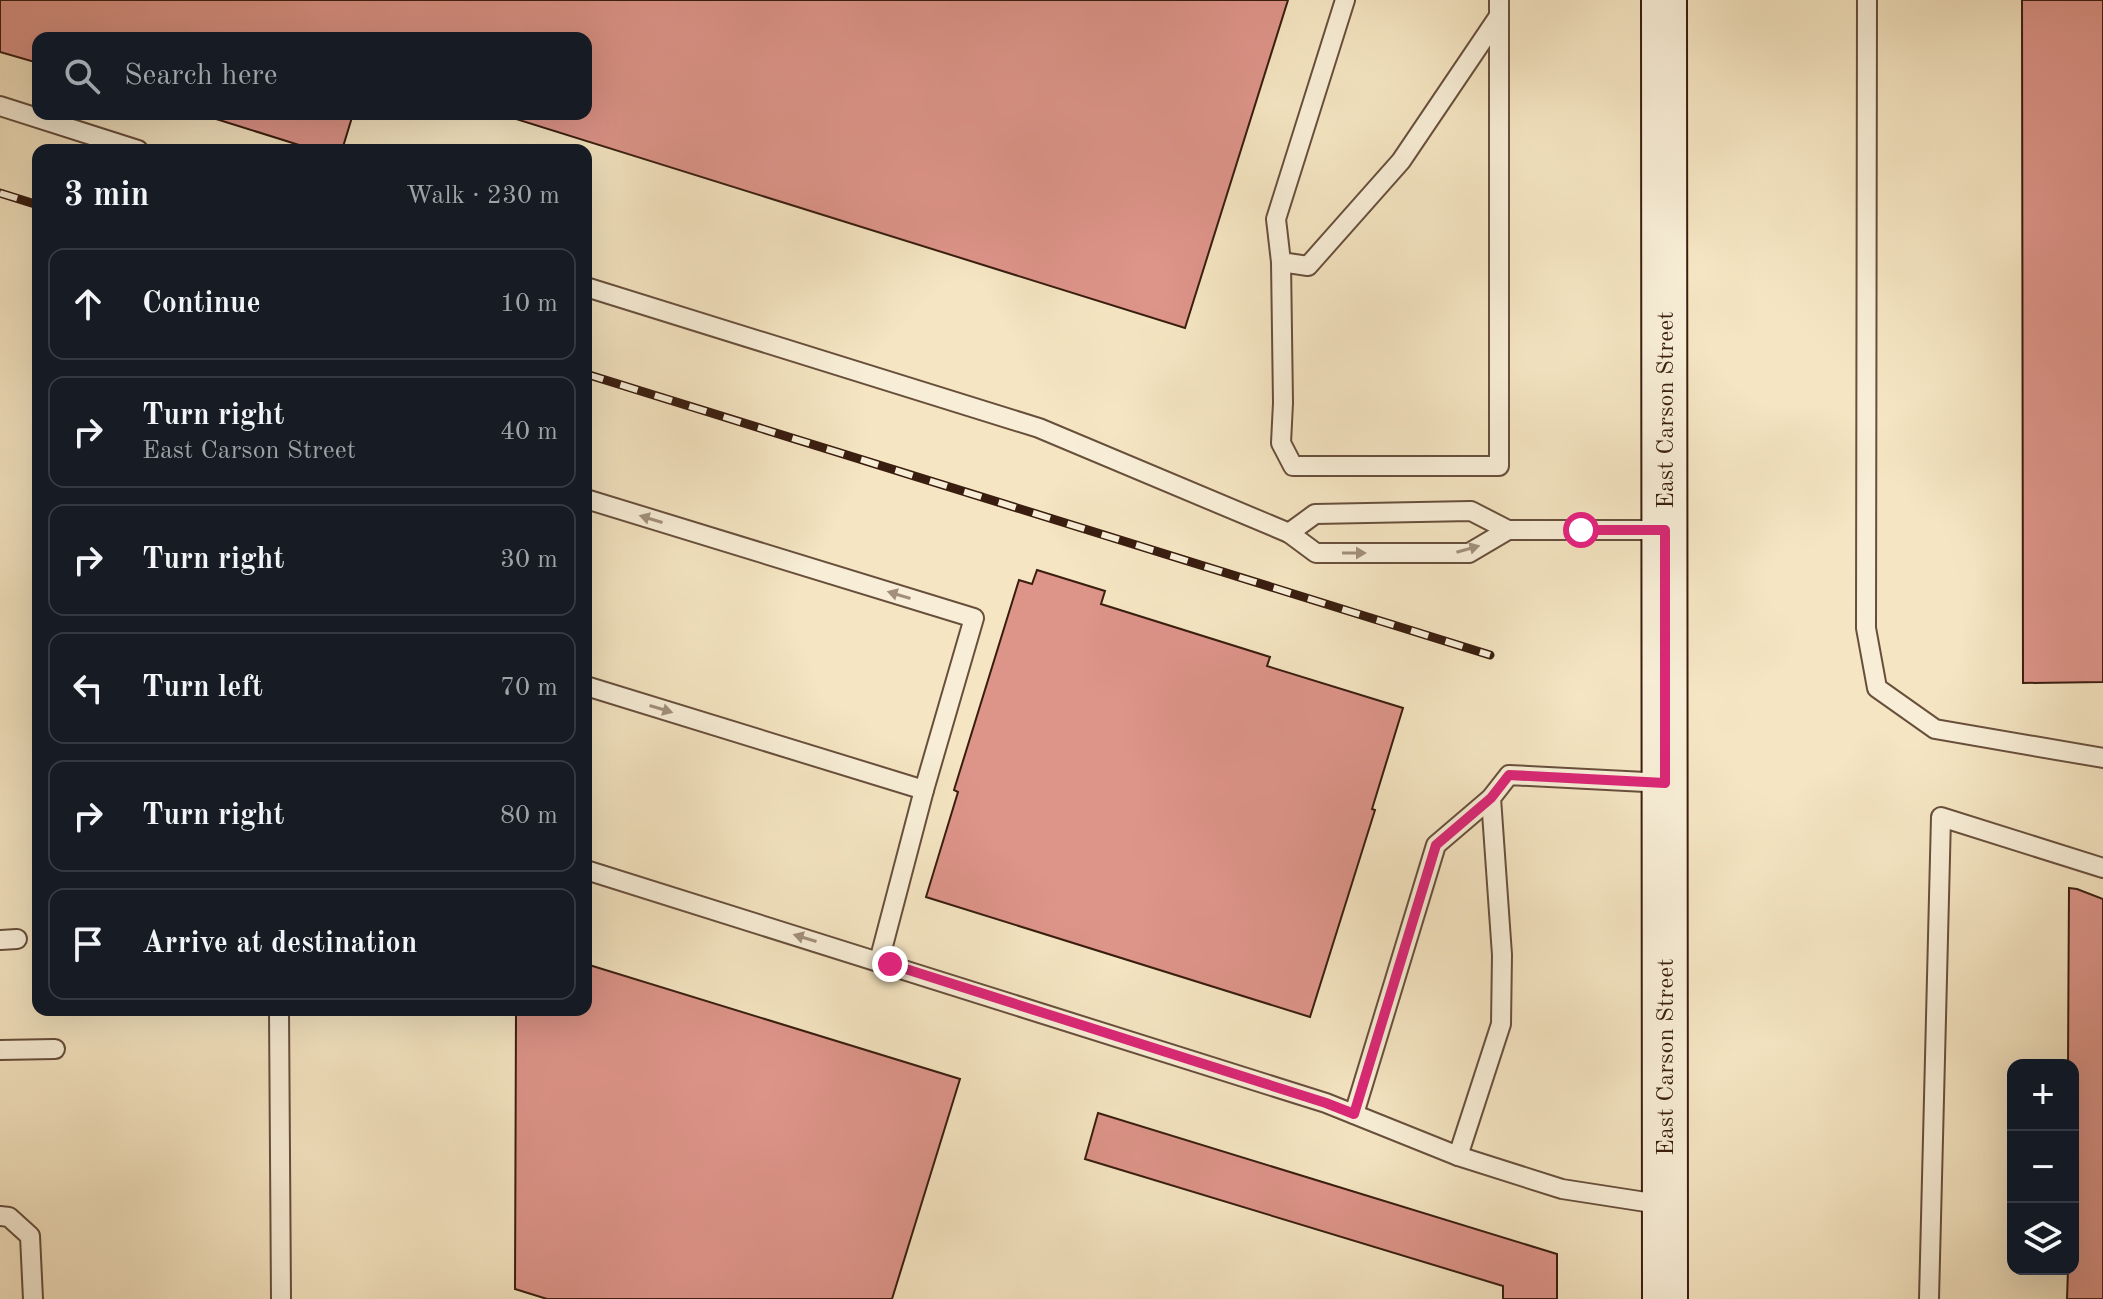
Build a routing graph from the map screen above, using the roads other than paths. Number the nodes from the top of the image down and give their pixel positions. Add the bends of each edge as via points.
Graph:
1 (1345, 0) edge
2 (1664, 0) edge
3 (1867, 0) edge
4 (1499, 8) edge
5 (0, 106) edge
6 (32, 116) edge
7 (44, 120) edge
8 (119, 144) edge
9 (1281, 262) junction
10 (592, 289) edge
11 (592, 501) edge
12 (1508, 530) junction
13 (1665, 530) junction
14 (1289, 533) junction
15 (592, 688) edge
16 (2103, 758) edge
17 (1665, 783) junction
18 (924, 790) junction
19 (1491, 798) junction
20 (2103, 868) edge
21 (592, 872) edge
22 (879, 961) junction
23 (279, 1016) edge
24 (55, 1049) dead end
25 (0, 1050) edge
26 (1354, 1114) junction
27 (1458, 1156) junction
28 (1665, 1205) junction
29 (0, 1216) edge
30 (33, 1299) edge
31 (281, 1299) edge
32 (1665, 1299) edge
33 (1929, 1299) edge

1 - 9 lane via 1276,219
2 - 13 main road, East Carson Street
3 - 16 lane via 1866,628 1877,688 1935,729
4 - 9 lane via 1401,161 1308,266
4 - 9 lane via 1499,466 1293,466 1281,443
5 - 6 lane
7 - 8 lane
10 - 14 lane via 1039,428
18 -> 11 lane via 974,618
12 - 13 lane
12 - 14 lane via 1471,511 1315,514
14 -> 12 lane via 1316,553 1469,553
13 - 17 main road, East Carson Street
15 -> 18 lane
17 - 19 lane via 1509,775
17 - 28 main road, East Carson Street
18 - 22 lane
19 - 26 lane via 1436,845
19 - 27 lane via 1502,955 1501,1024
20 - 33 lane via 1941,817
22 -> 21 lane
22 - 26 lane
23 - 31 lane
24 - 25 lane
26 - 27 lane
27 - 28 lane via 1562,1189
28 - 32 main road, East Carson Street
29 - 30 lane via 9,1217 30,1236

